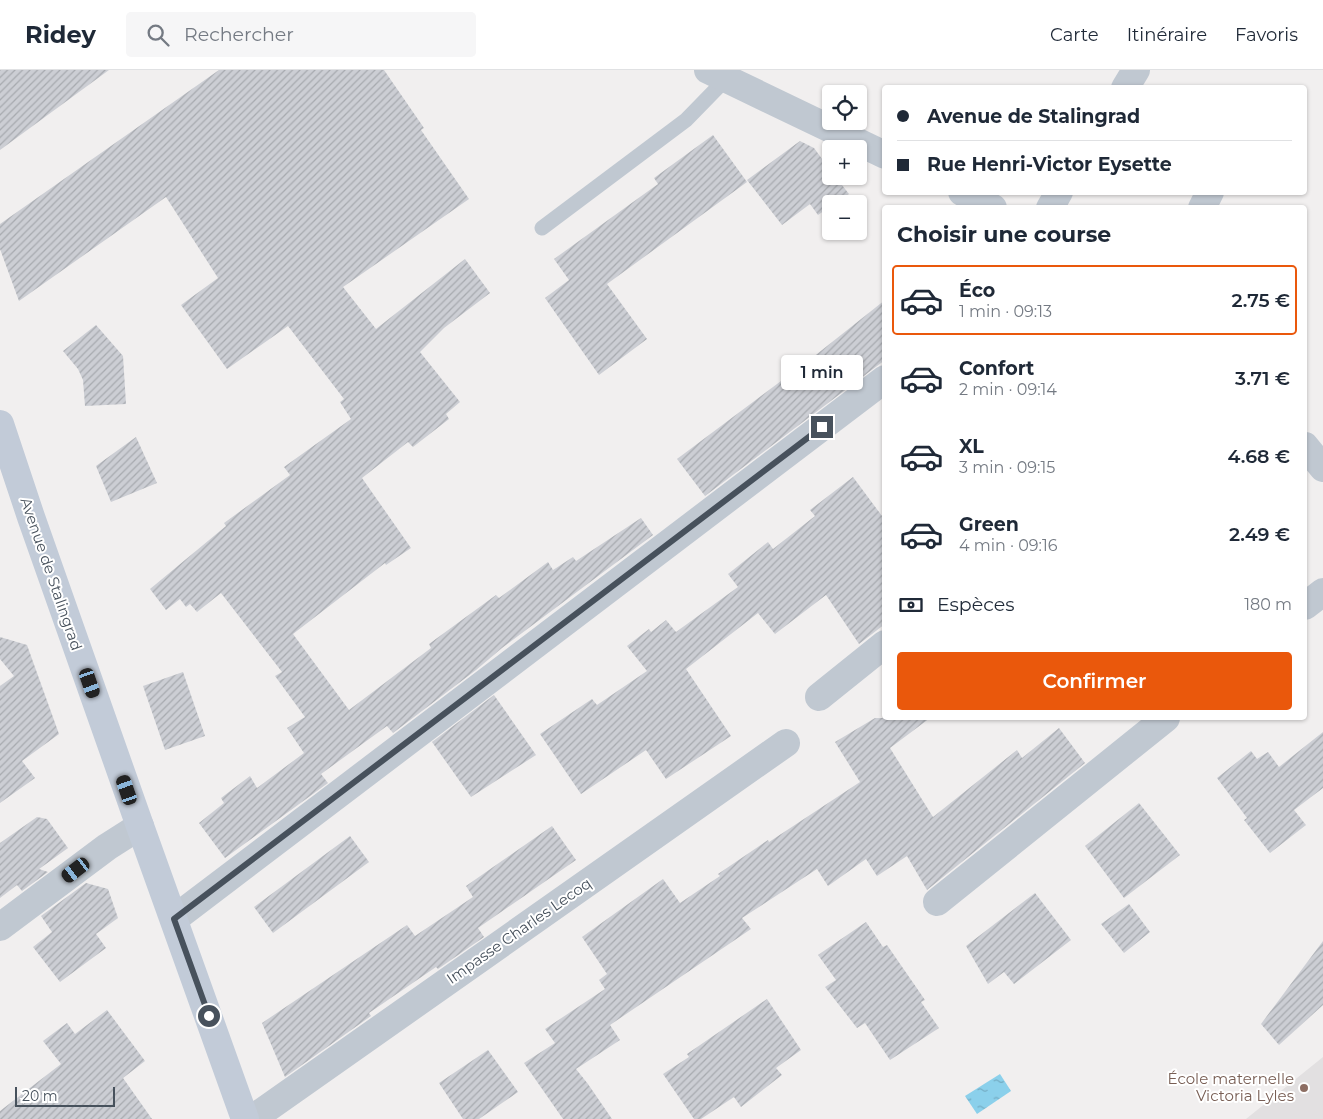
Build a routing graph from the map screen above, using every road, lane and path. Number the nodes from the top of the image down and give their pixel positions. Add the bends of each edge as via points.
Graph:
1 (1136, 70) edge
2 (717, 74) edge
3 (1127, 85) edge
4 (882, 154) edge
5 (968, 195) edge
6 (987, 205) edge
7 (542, 228) dead end
8 (882, 381) edge
9 (0, 424) edge
10 (1323, 592) edge
11 (1307, 604) edge
12 (882, 646) edge
13 (819, 697) dead end
14 (1164, 720) edge
15 (786, 743) dead end
16 (140, 826) junction
17 (937, 902) dead end
18 (174, 919) junction
19 (0, 927) edge
20 (245, 1119) edge
21 (252, 1119) edge

1 - 3 street
2 - 4 street
2 - 7 lane via 686,120
5 - 6 street
8 - 18 street
9 - 16 main road, Avenue de Stalingrad
10 - 11 street
12 - 13 street
14 - 17 street
15 - 21 street, Impasse Charles Lecoq
16 - 18 main road, Avenue de Stalingrad
16 - 19 street
18 - 20 main road, Avenue de Stalingrad

